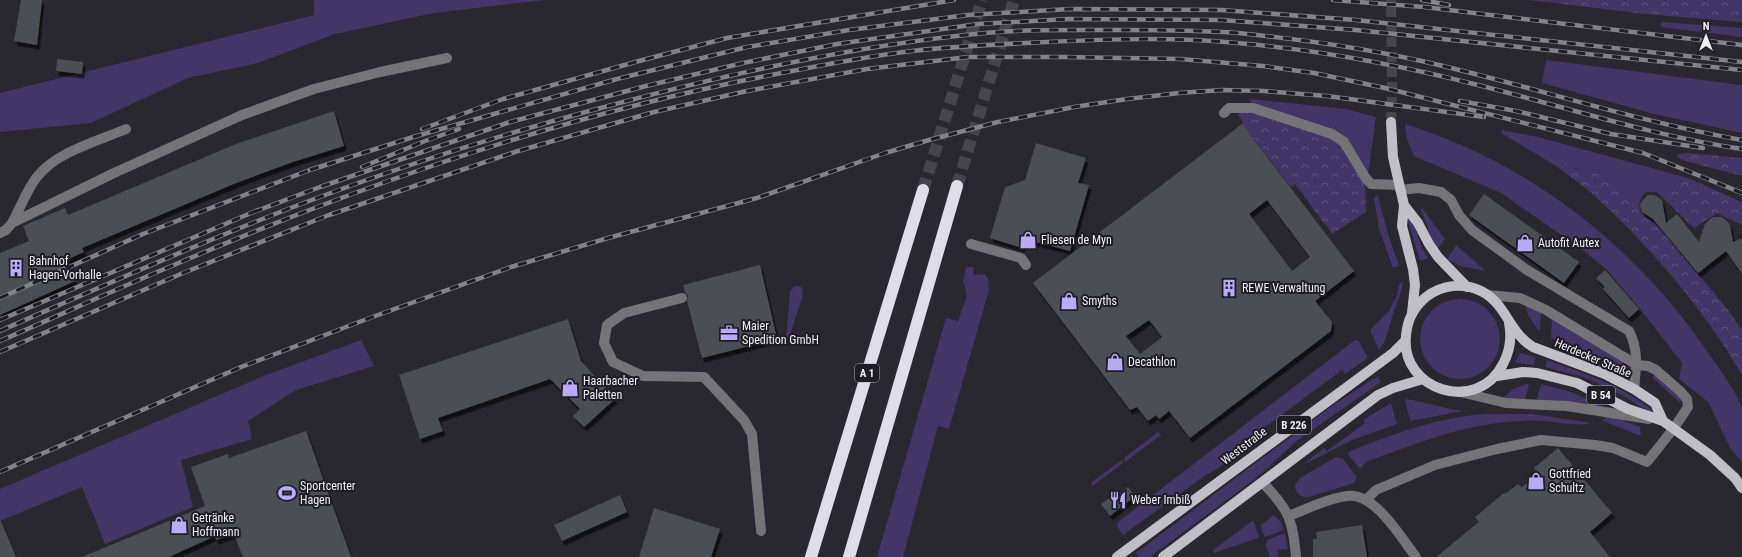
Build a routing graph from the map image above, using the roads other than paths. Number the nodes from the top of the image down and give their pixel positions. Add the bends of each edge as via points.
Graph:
1 (447, 58) dead end
2 (1224, 113) dead end
3 (1391, 122) tunnel mouth
4 (126, 129) dead end
5 (957, 186) tunnel mouth
6 (1400, 188) junction
7 (923, 190) tunnel mouth
8 (1404, 205) junction
9 (6, 229) edge
10 (972, 244) dead end
11 (1026, 265) dead end
12 (1467, 286) junction
13 (1488, 295) junction
14 (682, 298) dead end
15 (1412, 313) junction
16 (1509, 323) junction
17 (1405, 341) junction
18 (1636, 365) junction
19 (1497, 376) junction
20 (1423, 379) junction
21 (1634, 389) junction
22 (1460, 392) junction
23 (1663, 421) junction
24 (1674, 428) junction
25 (1263, 483) junction
26 (1742, 488) edge
27 (1366, 500) junction
28 (1289, 516) junction
29 (761, 531) dead end
30 (811, 557) edge
31 (849, 557) edge
32 (1117, 557) edge
33 (1163, 557) edge
34 (1296, 557) edge
35 (1416, 557) edge

1 - 9 street via 314,89 242,115 114,173
2 - 6 street via 1229,108 1253,108 1332,134 1344,142 1371,184
3 - 6 main road, Herdecker Straße / B 54 via 1391,143
4 - 9 street via 62,156 48,166 36,177
5 - 31 highway
6 - 8 main road, Herdecker Straße / B 54
6 - 18 street via 1441,192 1451,200 1459,215 1472,230 1527,270 1629,331 1635,342
7 - 30 highway, A 1
8 - 12 main road, Herdecker Straße / B 54 via 1438,257
8 - 15 main road, Herdecker Straße / B 54 via 1402,226 1415,285
10 - 11 street via 1021,258
12 - 13 main road, Herdecker Straße / B 54
12 - 15 main road, Herdecker Straße / B 54 via 1454,286 1435,292
13 - 16 main road, Herdecker Straße / B 54 via 1500,305
13 - 18 street via 1520,298 1546,310
14 - 29 street via 624,313 607,325 604,343 613,362 642,376 704,377 744,420 752,434
15 - 17 main road, Herdecker Straße / B 54
16 - 19 main road, Herdecker Straße / B 54 via 1509,352
16 - 21 main road, Herdecker Straße / B 54 via 1525,342 1533,347 1605,374
17 - 20 main road, Herdecker Straße / B 54 via 1409,359
17 - 32 main road, Weststraße / B 226 via 1393,353
18 - 21 street
18 - 24 street via 1656,370 1687,399 1688,407
19 - 22 main road, Herdecker Straße / B 54 via 1480,388
19 - 23 main road, Herdecker Straße / B 54 via 1523,372 1537,373 1577,383 1628,409
20 - 22 main road, Herdecker Straße / B 54 via 1440,389
20 - 25 main road, B 226 via 1378,395
21 - 23 main road, Herdecker Straße / B 54 via 1655,403
22 - 23 street via 1506,403 1567,406
23 - 24 main road, Herdecker Straße / B 54
24 - 26 main road, Herdecker Straße / B 54 via 1710,455 1736,478
24 - 27 street via 1646,462 1613,448 1540,440 1497,448 1435,465 1376,490
25 - 28 street via 1278,498
25 - 33 main road, B 226
27 - 28 street via 1348,496
27 - 35 street via 1383,514
28 - 34 street via 1295,537

